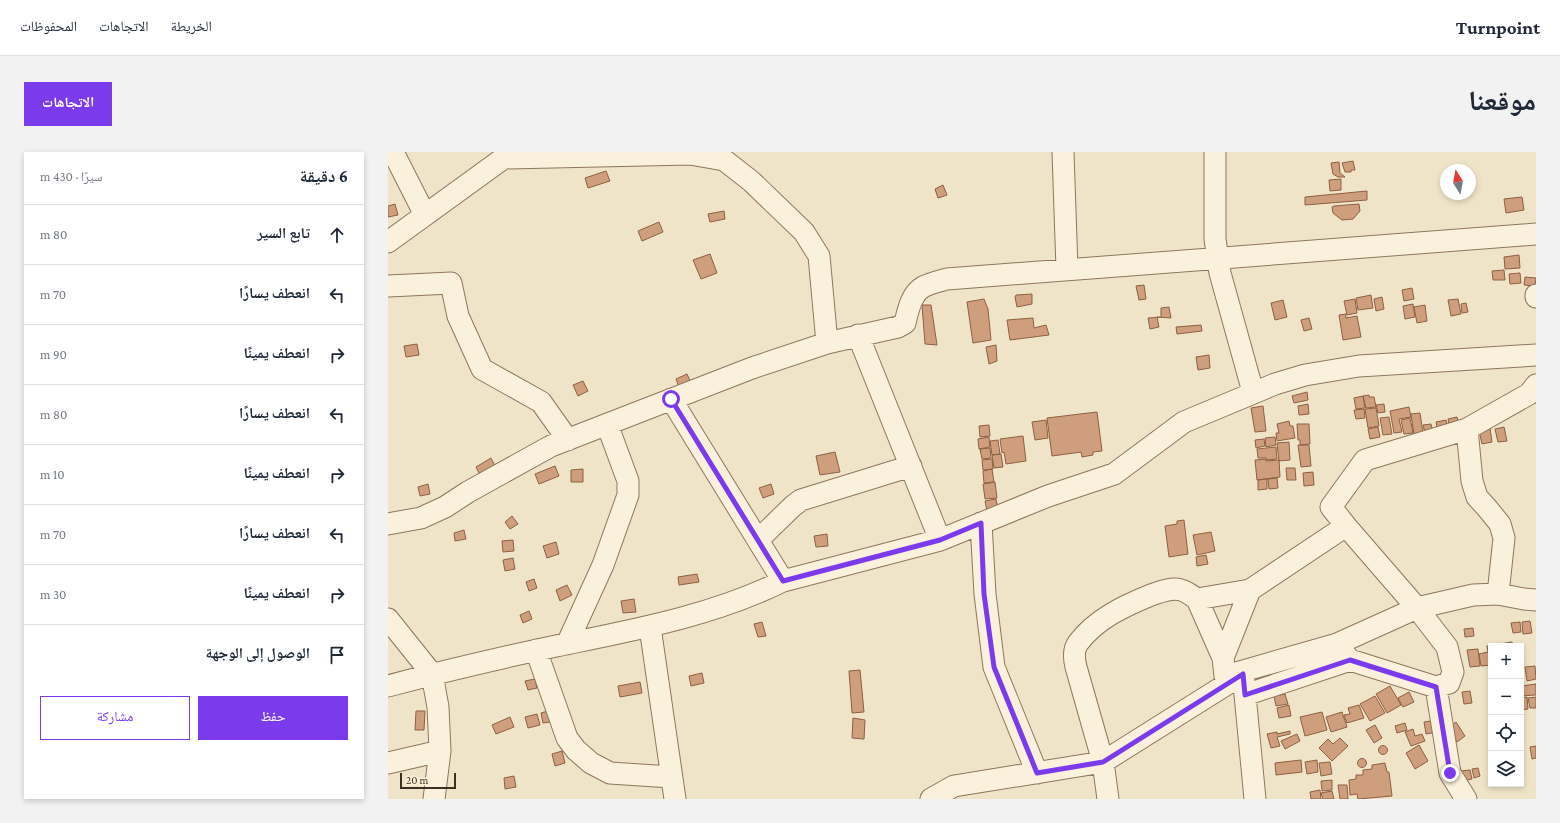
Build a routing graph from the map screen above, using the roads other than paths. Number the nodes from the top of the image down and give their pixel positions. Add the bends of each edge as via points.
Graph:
1 (393, 152) edge
2 (1063, 152) edge
3 (1215, 152) edge
4 (508, 155) edge
5 (425, 215) junction
6 (1536, 234) edge
7 (388, 242) edge
8 (1218, 258) junction
9 (1067, 269) junction
10 (388, 286) edge
11 (858, 335) junction
12 (827, 343) junction
13 (1536, 355) edge
14 (1536, 385) edge
15 (1253, 392) junction
16 (671, 399) junction
17 (607, 424) junction
18 (1467, 429) junction
19 (568, 440) junction
20 (911, 466) junction
21 (981, 523) junction
22 (388, 524) edge
23 (1346, 526) junction
24 (758, 540) junction
25 (940, 540) junction
26 (783, 581) junction
27 (1250, 590) junction
28 (1498, 594) junction
29 (1197, 599) junction
30 (1536, 600) edge
31 (1417, 608) junction
32 (388, 619) edge
33 (650, 627) junction
34 (568, 644) junction
35 (536, 650) junction
36 (1344, 652) junction
37 (1230, 669) junction
38 (432, 674) junction
39 (388, 686) edge
40 (1436, 687) junction
41 (1245, 695) junction
42 (440, 751) junction
43 (1103, 762) junction
44 (388, 763) edge
45 (1037, 773) junction
46 (671, 777) junction
47 (434, 799) edge
48 (675, 799) edge
49 (931, 799) edge
50 (1108, 799) edge
51 (1255, 799) edge
52 (1466, 799) edge

1 - 5 street
2 - 9 street
3 - 8 street via 1215,239
4 - 5 street
4 - 12 street via 690,154 724,160 804,232 819,256
5 - 7 street
6 - 8 street
8 - 9 street
8 - 15 street
9 - 11 street via 947,279 923,287 908,309 905,323 898,327
10 - 19 street via 451,283 458,316 482,369 541,402
11 - 12 street
11 - 20 street
12 - 16 street
13 - 15 street via 1359,366 1305,375
14 - 18 street via 1529,394
15 - 21 street via 1184,422 1114,474 1048,496
16 - 17 street
16 - 24 street
17 - 19 street
17 - 34 street via 628,481 628,495 603,564
18 - 23 street via 1365,460 1331,507
18 - 28 street via 1472,481 1477,497 1500,524 1504,538
19 - 22 street via 551,446 445,507 421,518
20 - 24 street via 801,500
20 - 25 street
21 - 25 street
21 - 45 street via 984,594 994,667
23 - 27 street
23 - 31 street
24 - 26 street
25 - 26 street
26 - 33 street via 722,606
27 - 29 street
27 - 37 street
28 - 30 street
28 - 31 street via 1473,595
29 - 37 street
29 - 43 street via 1182,590 1172,589 1126,605 1098,623 1077,644 1074,656 1076,667
31 - 36 street
31 - 40 street via 1447,647 1453,672 1449,683
32 - 38 street
33 - 34 street
33 - 46 street
34 - 35 street
35 - 38 street
35 - 46 street via 567,738 576,750 591,763 610,773
36 - 37 street
36 - 40 street
36 - 41 street
37 - 41 street
37 - 43 street
38 - 39 street
38 - 42 street via 438,707
40 - 52 street via 1450,773
41 - 51 street
42 - 44 street
42 - 47 street
43 - 45 street
43 - 50 street
45 - 49 street via 954,786
46 - 48 street

